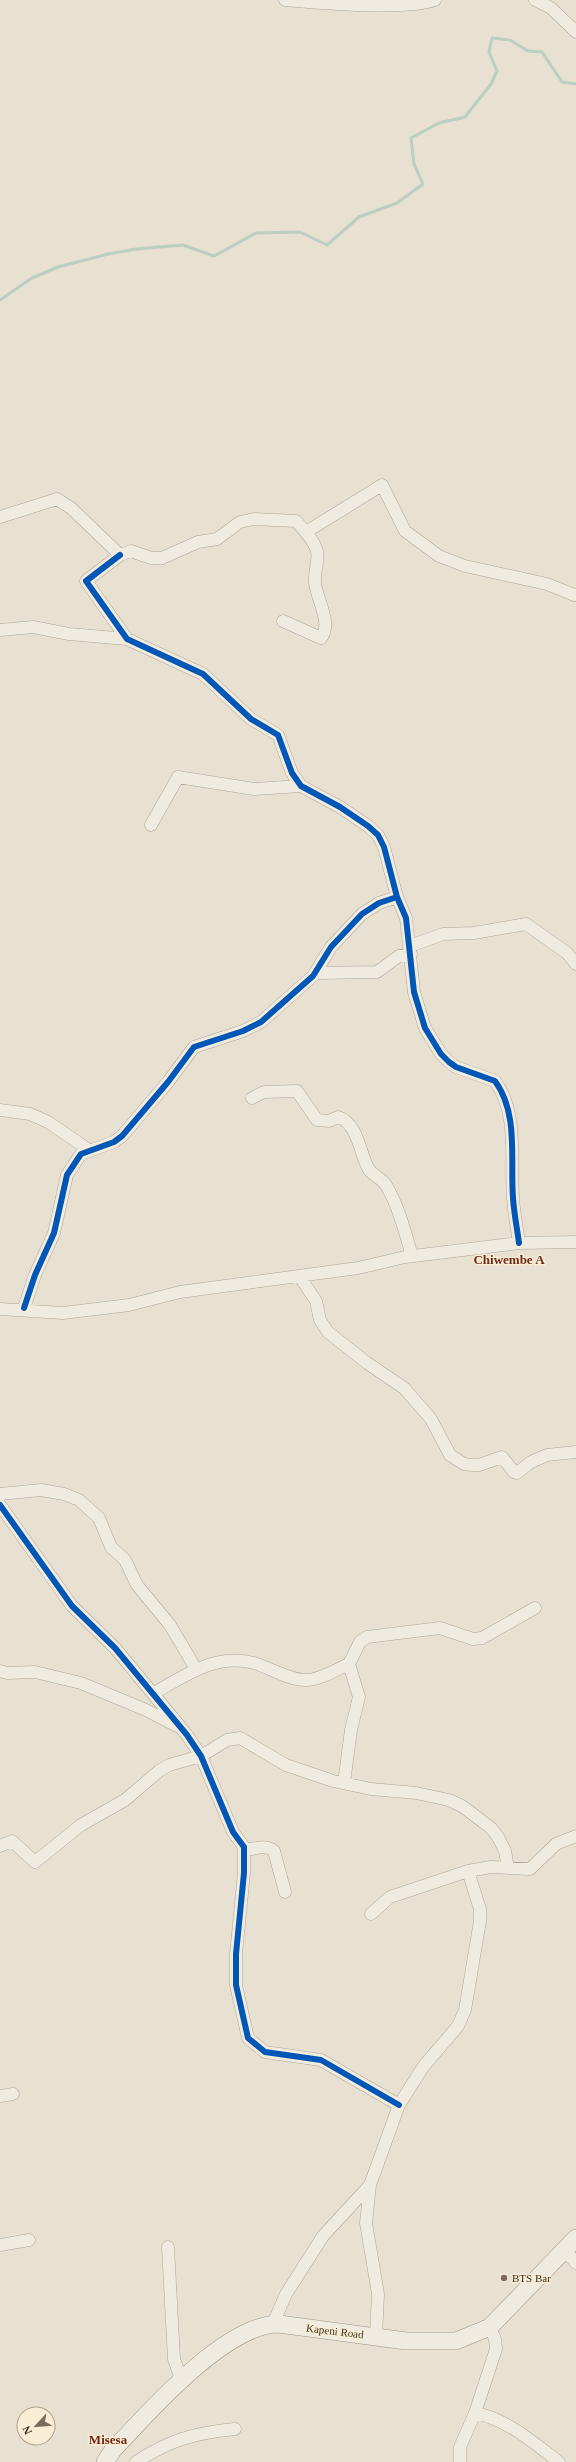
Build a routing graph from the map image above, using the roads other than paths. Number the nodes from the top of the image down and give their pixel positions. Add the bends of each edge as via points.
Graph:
1 (285, 0) edge
2 (435, 0) edge
3 (535, 0) edge
4 (576, 32) edge
5 (0, 517) edge
6 (306, 532) junction
7 (120, 555) junction
8 (574, 595) dead end
9 (283, 621) dead end
10 (0, 630) edge
11 (127, 639) junction
12 (301, 786) junction
13 (151, 826) dead end
14 (398, 897) junction
15 (410, 950) junction
16 (576, 964) edge
17 (316, 973) junction
18 (252, 1098) dead end
19 (0, 1110) edge
20 (89, 1150) junction
21 (576, 1242) edge
22 (519, 1244) junction
23 (412, 1256) junction
24 (300, 1277) junction
25 (24, 1308) junction
26 (0, 1309) edge
27 (576, 1452) edge
28 (0, 1494) edge
29 (0, 1505) edge
30 (535, 1608) dead end
31 (349, 1664) junction
32 (196, 1669) junction
33 (0, 1671) edge
34 (154, 1693) junction
35 (187, 1735) junction
36 (200, 1756) junction
37 (344, 1783) junction
38 (576, 1836) edge
39 (0, 1846) edge
40 (245, 1850) junction
41 (508, 1868) junction
42 (468, 1871) junction
43 (285, 1892) dead end
44 (371, 1914) dead end
45 (13, 2094) dead end
46 (0, 2096) edge
47 (399, 2105) junction
48 (370, 2185) junction
49 (29, 2240) dead end
50 (571, 2244) edge
51 (0, 2245) edge
52 (168, 2246) dead end
53 (576, 2263) edge
54 (273, 2324) junction
55 (490, 2327) junction
56 (376, 2336) junction
57 (181, 2379) junction
58 (475, 2413) junction
59 (235, 2429) dead end
60 (105, 2462) edge
61 (136, 2462) edge
62 (460, 2462) edge
63 (559, 2462) edge

1 - 2 street via 372,4 426,3
3 - 4 street via 552,8
5 - 7 street via 57,499 72,508
6 - 7 street via 296,521 254,519 240,522 217,539 198,542 165,557 151,558 131,552
6 - 8 street via 382,484 405,531 439,556 465,566 547,584
6 - 9 street via 317,551 314,581 325,621 324,634 321,638
7 - 11 street via 86,581
10 - 11 street via 33,627 69,634
11 - 12 street via 200,672 251,719 278,735 292,773
12 - 13 street via 254,789 178,777
12 - 14 street via 340,807 378,835 384,847
14 - 15 street via 406,918
14 - 17 street via 379,903 362,914 331,947
15 - 16 street via 443,934 474,933 526,924 561,948
15 - 17 street via 377,972
15 - 22 street via 414,992 425,1028 437,1048 456,1067 495,1081 508,1107 513,1198
17 - 20 street via 254,1027 194,1047 122,1136 114,1142
18 - 23 street via 264,1092 297,1092 318,1120 329,1121 338,1117 344,1120 358,1140 369,1170 385,1184 401,1218
19 - 20 street via 30,1114 42,1119
20 - 25 street via 76,1160 66,1175 54,1233 35,1275
21 - 22 street
22 - 23 street
23 - 24 street
24 - 25 street via 180,1292 129,1305 63,1313
24 - 27 street via 316,1301 320,1320 328,1332 404,1388 431,1420 446,1450 456,1460 464,1464 479,1465 502,1456 517,1473 546,1455
25 - 26 street
28 - 32 street via 41,1490 79,1500 99,1518 111,1547 125,1560 137,1585 178,1636
29 - 34 street via 72,1606 115,1648
30 - 31 street via 482,1638 473,1639 440,1628 367,1637 360,1642
31 - 32 street via 306,1680 254,1663 234,1660 215,1662
31 - 37 street via 359,1697 351,1730
32 - 34 street
33 - 35 street via 35,1672 81,1683 146,1710 180,1728
34 - 35 street
35 - 36 street
36 - 37 street via 227,1740 240,1738 286,1765
36 - 39 street via 169,1765 159,1771 125,1800 81,1825 35,1862 12,1841
36 - 40 street via 221,1807
37 - 41 street via 371,1789 416,1793 449,1800 462,1806 491,1828 498,1837 505,1850
38 - 41 street via 556,1844 530,1869
40 - 43 street via 269,1847 274,1851
40 - 47 street via 236,1954 236,1985 248,2038 264,2052 321,2060
41 - 42 street via 490,1867
42 - 44 street via 390,1897
42 - 47 street via 480,1909 480,1921 465,2010 458,2026 423,2067
45 - 46 street
47 - 48 street
48 - 54 street via 323,2236 286,2294
48 - 56 street via 366,2223 378,2294
49 - 51 street
50 - 53 street
50 - 55 main road, Kapeni Road
52 - 57 street via 172,2346
54 - 56 main road, Kapeni Road
54 - 57 main road, Kapeni Road via 245,2334
55 - 56 main road, Kapeni Road via 449,2342 406,2341
55 - 58 street via 496,2350
57 - 60 main road, Kapeni Road via 113,2450
58 - 62 street via 460,2446
58 - 63 street via 499,2421 528,2438
59 - 61 street via 191,2435 164,2445

